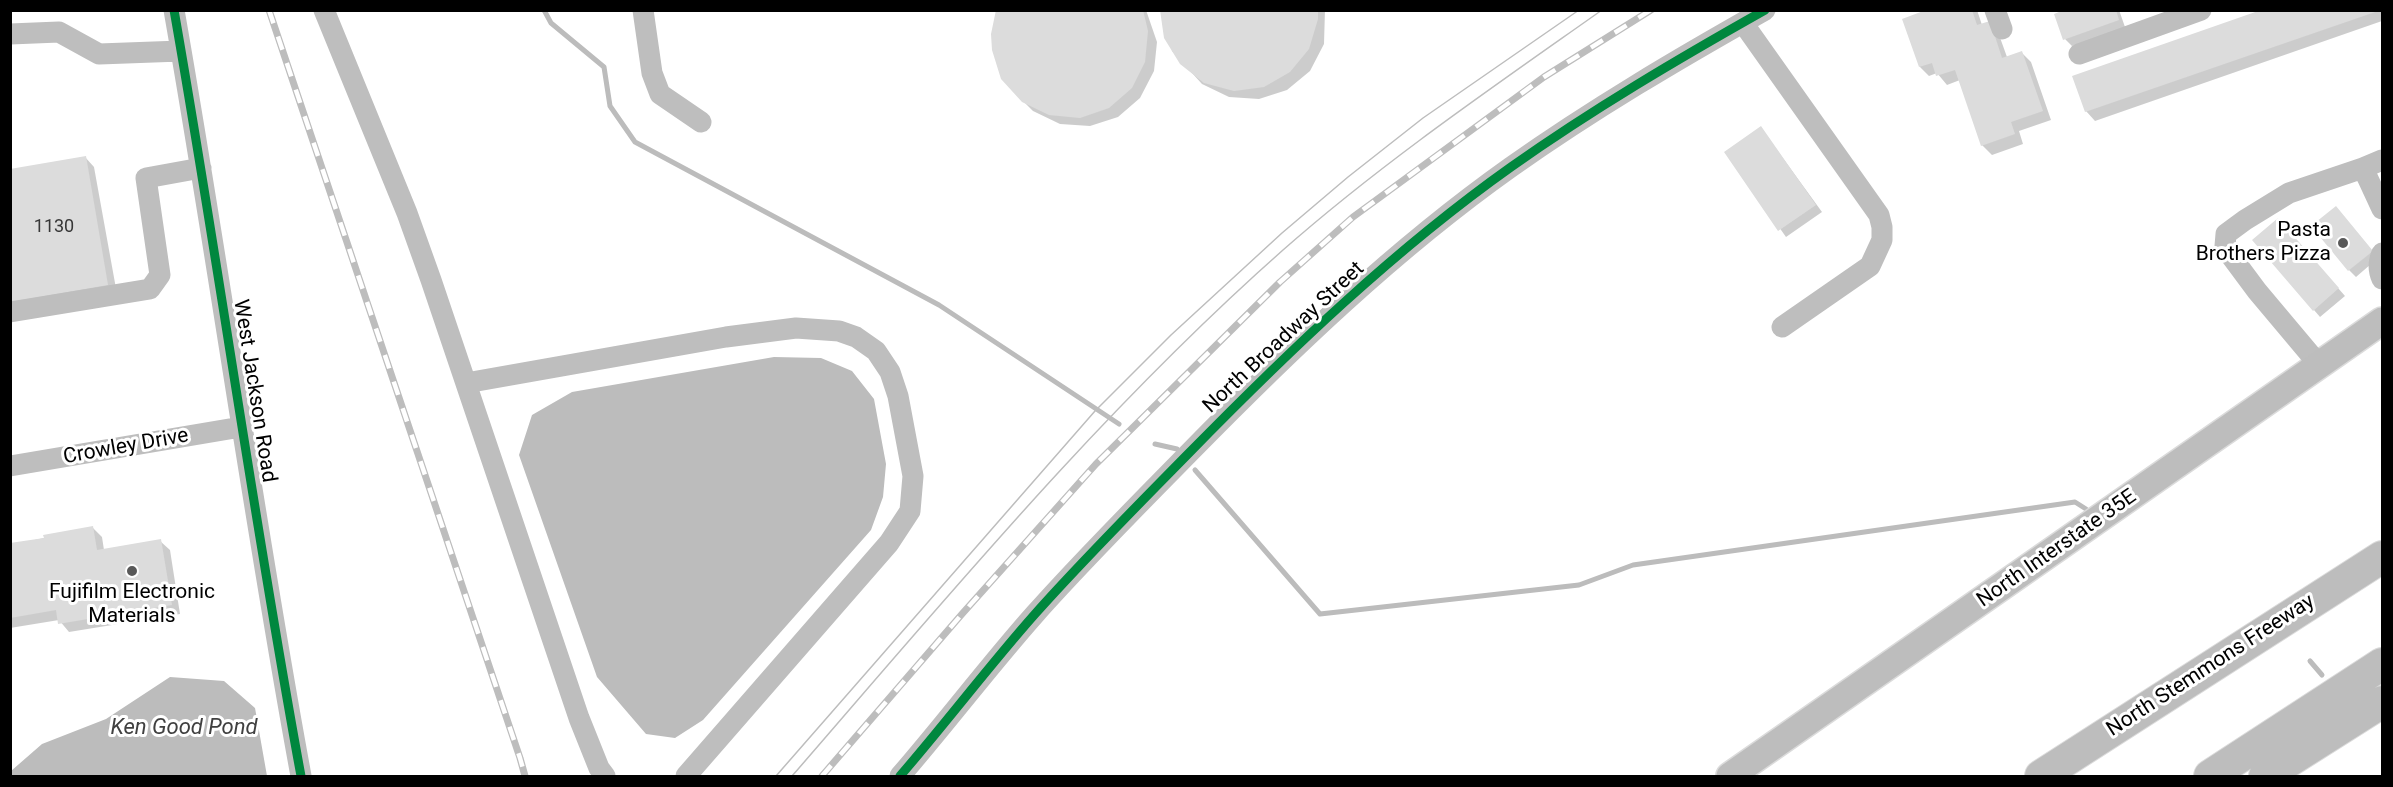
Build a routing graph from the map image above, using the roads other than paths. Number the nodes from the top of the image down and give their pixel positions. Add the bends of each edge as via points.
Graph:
1 (174, 10) edge
2 (324, 10) edge
3 (643, 10) edge
4 (1765, 10) edge
5 (2201, 10) edge
6 (1743, 23) junction
7 (10, 34) edge
8 (181, 51) junction
9 (2079, 54) dead end
10 (700, 122) dead end
11 (2373, 164) edge
12 (201, 168) junction
13 (2382, 209) edge
14 (2382, 253) edge
15 (2382, 279) edge
16 (10, 312) edge
17 (2382, 321) edge
18 (1782, 327) dead end
19 (2320, 366) junction
20 (466, 383) junction
21 (241, 427) junction
22 (10, 466) edge
23 (2382, 556) edge
24 (2382, 664) edge
25 (2382, 702) edge
26 (2382, 718) edge
27 (2042, 773) edge
28 (301, 777) edge
29 (604, 777) edge
30 (686, 777) edge
31 (900, 777) edge
32 (1730, 777) edge
33 (2210, 777) edge
34 (2265, 777) edge
35 (2298, 777) edge

1 - 8 street, West Jackson Road
2 - 20 street via 407,213
3 - 10 street via 652,73 660,94
4 - 6 street, North Broadway Street
5 - 9 street
6 - 18 street via 1879,215 1882,227 1882,240 1870,266
6 - 31 street, North Broadway Street via 1653,73 1510,168 1401,253 1326,320 1226,415 1058,589
7 - 8 street via 59,32 99,54
8 - 12 street, West Jackson Road
11 - 13 street
11 - 19 street via 2289,193 2226,234 2225,246 2230,256
12 - 16 street via 146,178 160,275 150,289
12 - 21 street, West Jackson Road
14 - 15 street
17 - 19 main road, North Interstate 35E
19 - 32 main road, North Interstate 35E
20 - 29 street via 579,717
20 - 30 street via 796,328 839,331 856,337 876,351 890,372 913,476 910,511 889,543
21 - 22 street, Crowley Drive
21 - 28 street, West Jackson Road
23 - 27 highway, North Stemmons Freeway
24 - 33 highway
25 - 34 highway
26 - 35 highway

